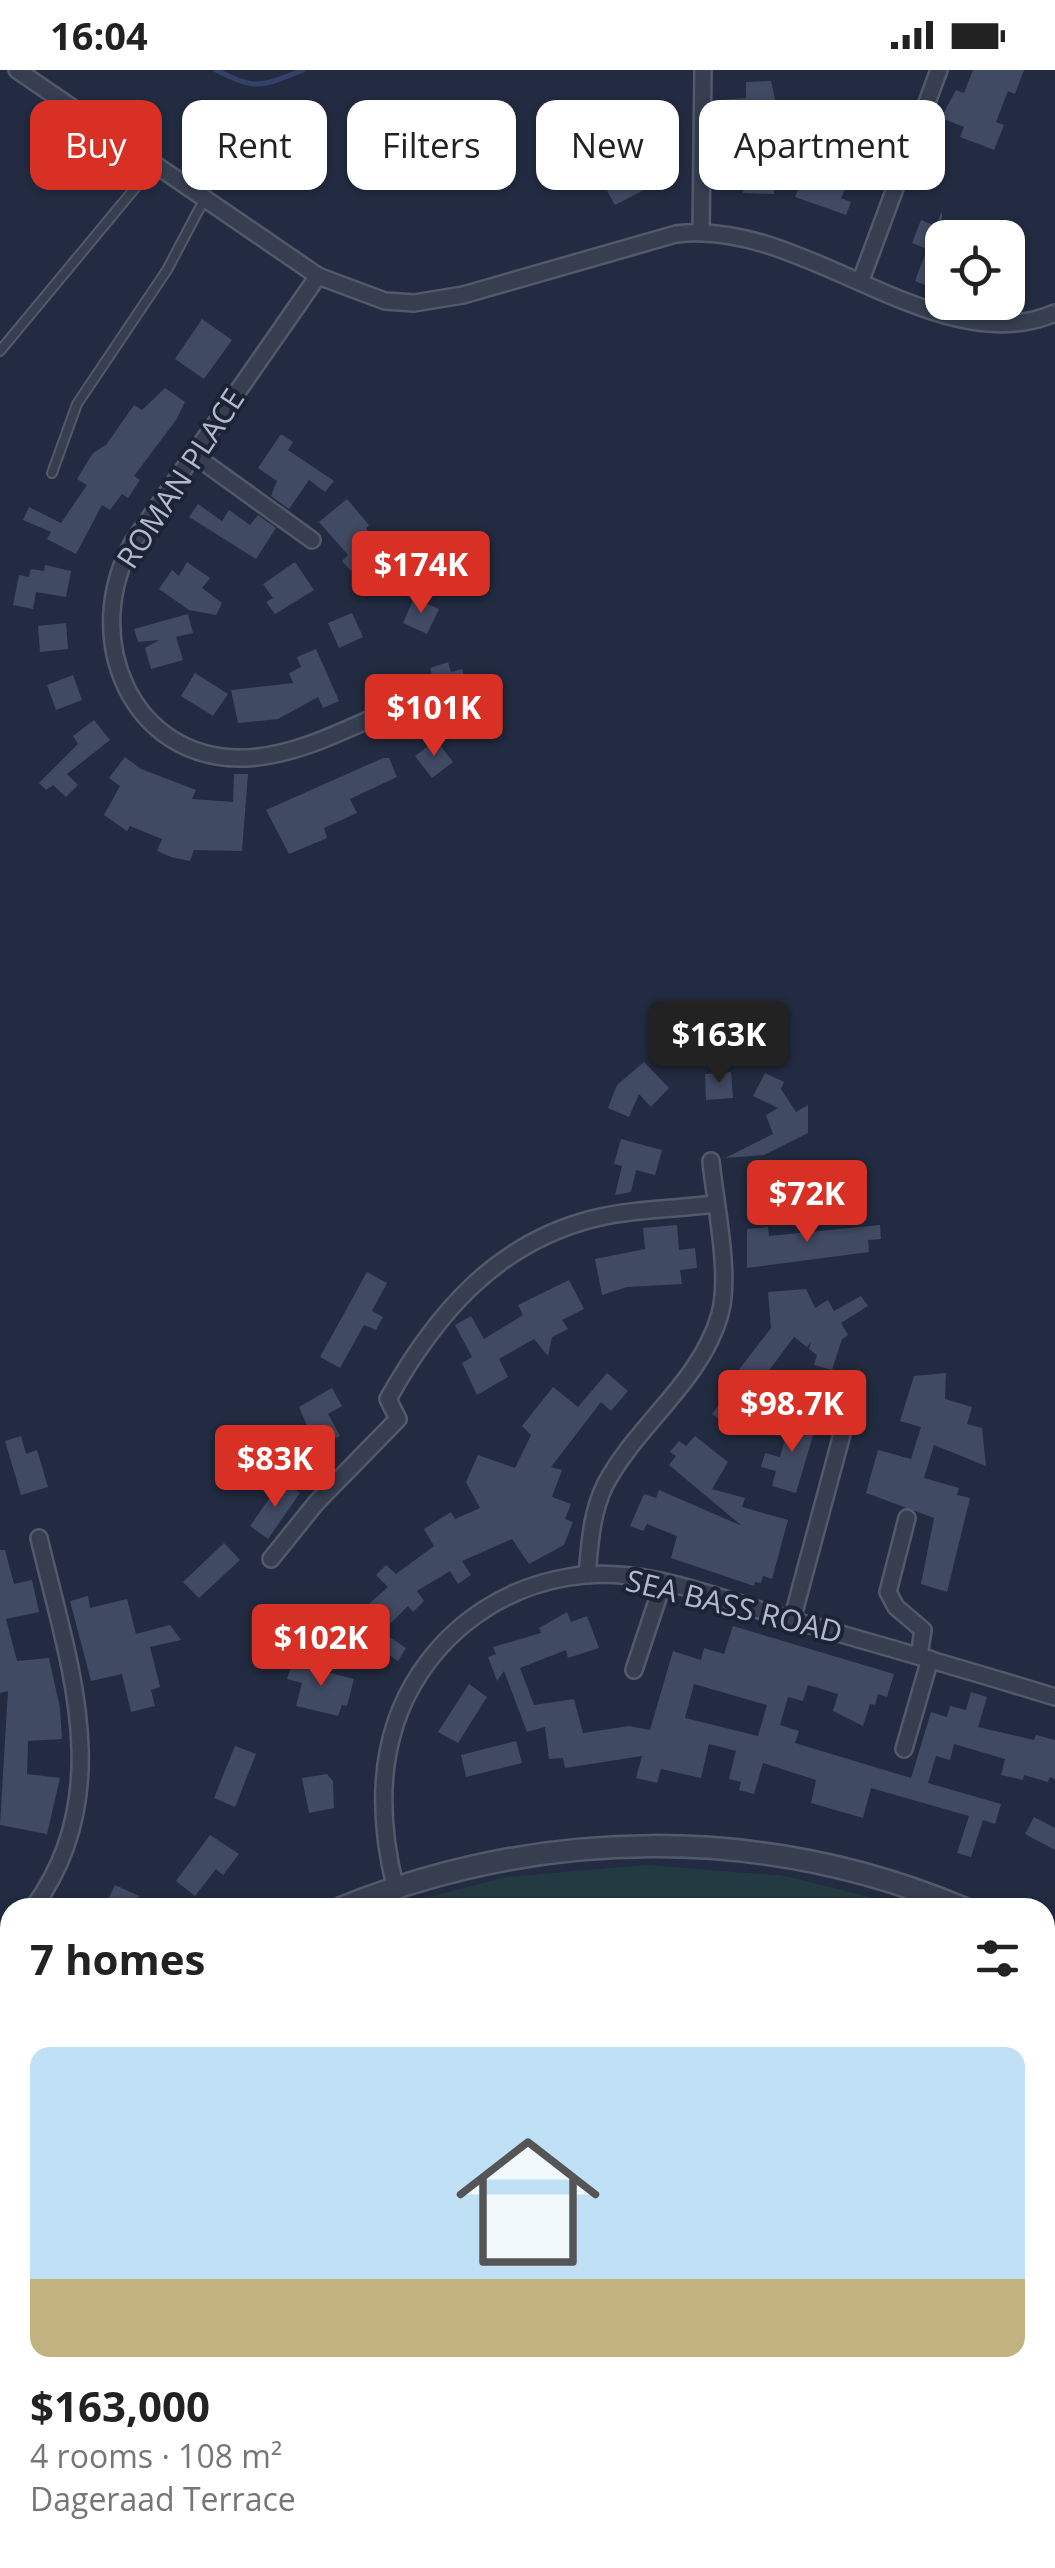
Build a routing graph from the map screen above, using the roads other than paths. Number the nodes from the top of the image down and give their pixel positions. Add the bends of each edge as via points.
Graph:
1 (17, 70) edge
2 (703, 70) edge
3 (940, 70) edge
4 (61, 100) edge
5 (162, 169) edge
6 (133, 190) edge
7 (205, 198) junction
8 (702, 231) junction
9 (318, 276) junction
10 (861, 280) junction
11 (1055, 313) edge
12 (0, 351) edge
13 (194, 455) junction
14 (52, 473) dead end
15 (312, 540) dead end
16 (404, 704) dead end
17 (711, 1161) dead end
18 (715, 1204) junction
19 (852, 1397) dead end
20 (907, 1518) dead end
21 (39, 1538) dead end
22 (271, 1558) dead end
23 (588, 1575) junction
24 (663, 1583) junction
25 (792, 1620) junction
26 (924, 1657) junction
27 (634, 1670) dead end
28 (1055, 1696) edge
29 (904, 1750) dead end
30 (395, 1886) junction
31 (39, 1898) edge
32 (365, 1898) edge
33 (937, 1898) edge

1 - 4 street
2 - 8 street
3 - 10 street
5 - 7 street
6 - 12 lane
7 - 9 street
7 - 14 lane via 167,270 77,404
8 - 9 street via 414,303 358,295
8 - 10 street via 738,235
9 - 13 street, ROMAN PLACE
10 - 11 street via 976,323 1012,324
13 - 15 street
13 - 16 street, ROMAN PLACE via 133,542 112,588 114,659 146,716 200,750 245,758 298,748
17 - 18 street
18 - 22 street via 574,1225 481,1276 437,1321 388,1399 398,1420
18 - 23 street via 720,1312 688,1376 605,1486 593,1518
19 - 25 street
20 - 26 street via 888,1592 923,1630
21 - 31 street via 84,1746 67,1848
23 - 24 street, SEA BASS ROAD
23 - 30 street, SEA BASS ROAD via 530,1587 491,1604 447,1638 410,1688 389,1739 384,1774 382,1807
24 - 25 street, SEA BASS ROAD
24 - 27 street
25 - 26 street, SEA BASS ROAD
26 - 28 street, SEA BASS ROAD
26 - 29 street
30 - 32 street
30 - 33 street via 548,1850 698,1846 807,1859

